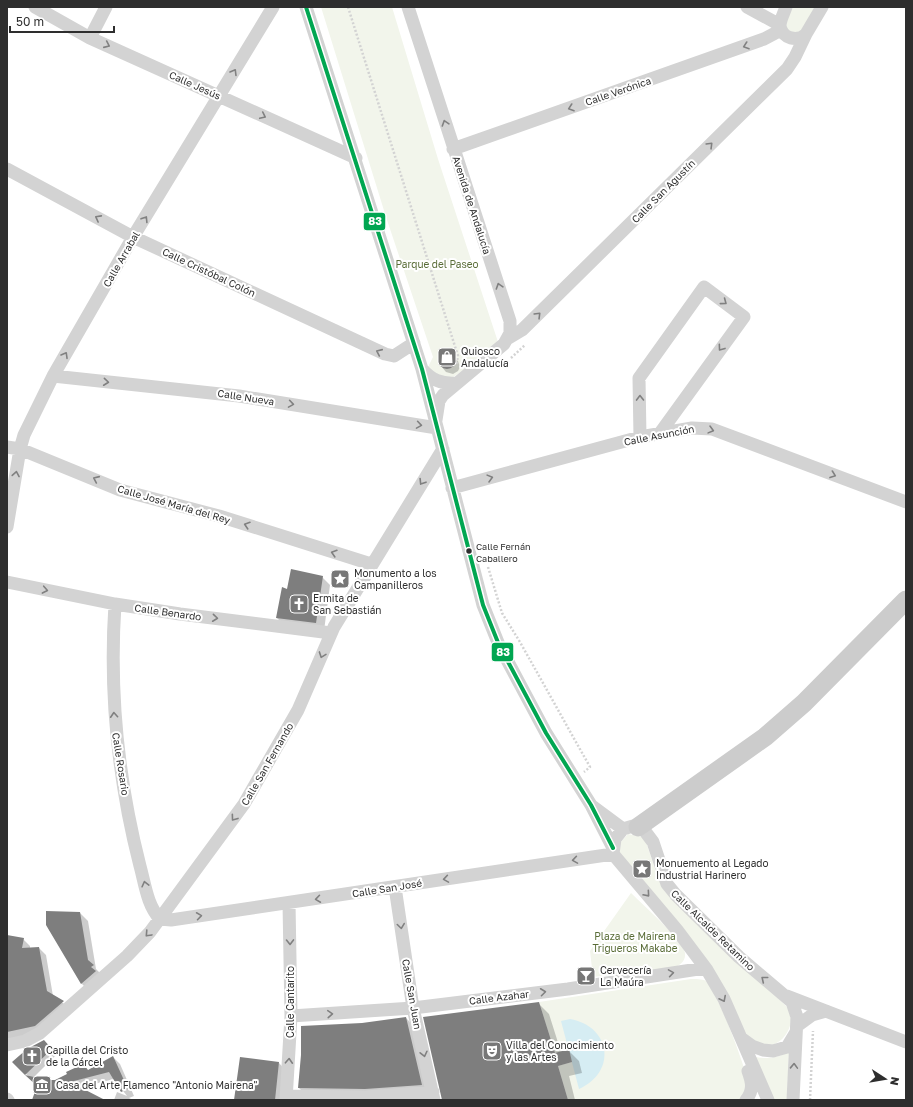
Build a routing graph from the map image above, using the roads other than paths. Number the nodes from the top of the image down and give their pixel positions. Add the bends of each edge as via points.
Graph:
1 (35, 7) edge
2 (106, 7) edge
3 (273, 7) edge
4 (306, 7) edge
5 (408, 7) edge
6 (747, 7) edge
7 (786, 7) edge
8 (822, 7) edge
9 (781, 27) junction
10 (806, 34) junction
11 (90, 38) junction
12 (220, 96) junction
13 (453, 149) junction
14 (356, 158) junction
15 (8, 172) edge
16 (133, 237) junction
17 (507, 339) junction
18 (414, 343) junction
19 (422, 370) junction
20 (54, 376) junction
21 (453, 383) junction
22 (436, 425) junction
23 (660, 433) junction
24 (640, 436) junction
25 (7, 447) edge
26 (20, 449) junction
27 (443, 449) junction
28 (452, 488) junction
29 (906, 502) edge
30 (7, 527) edge
31 (371, 564) junction
32 (7, 582) edge
33 (906, 600) edge
34 (115, 604) junction
35 (331, 632) junction
36 (591, 805) junction
37 (631, 828) junction
38 (613, 851) junction
39 (395, 887) junction
40 (289, 903) junction
41 (160, 919) junction
42 (705, 968) junction
43 (787, 996) junction
44 (413, 1008) junction
45 (826, 1012) junction
46 (291, 1016) junction
47 (796, 1029) junction
48 (906, 1042) edge
49 (743, 1044) junction
50 (7, 1045) edge
51 (433, 1096) edge
52 (751, 1097) edge
53 (287, 1098) edge
54 (768, 1100) edge
55 (793, 1100) edge

1 - 11 street, Calle Jesús
2 - 11 street
12 -> 3 street, Calle Arrabal
4 - 14 street
13 -> 5 street, Avenida de Andalucía
6 - 9 street
7 - 9 street
8 - 10 street, Calle San Agustín
9 - 10 street via 787,36 795,39
9 -> 13 street, Calle Verónica via 764,39
17 -> 10 street, Calle San Agustín via 522,330 787,69
11 -> 12 street, Calle Jesús
12 -> 14 street, Calle Jesús
16 -> 12 street, Calle Arrabal
17 -> 13 street, Avenida de Andalucía via 510,328 508,315
14 - 18 street
16 -> 15 street, Calle Cristóbal Colón
18 -> 16 street, Calle Cristóbal Colón via 394,356 385,354
20 -> 16 street, Calle Arrabal
17 - 21 street via 497,350
18 - 19 street
19 - 21 street via 433,380
19 - 22 street
20 -> 22 street, Calle Nueva via 239,396
20 - 26 street, Calle Arrabal via 29,424
21 - 22 street via 439,401
22 - 27 street
23 - 24 street, Calle Asunción
24 -> 23 street via 639,378 704,287 744,317
23 -> 29 street, Calle Asunción via 692,428 712,429
28 -> 24 street, Calle Asunción
25 - 26 street, Calle José María del Rey
30 -> 26 street, Calle Arrabal
31 -> 26 street, Calle José María del Rey via 219,516 120,490
27 - 28 street
27 -> 31 street, Calle San Fernando
28 - 36 street via 476,585 491,628 546,733
31 - 35 street, Calle San Fernando
32 -> 34 street, Calle Benardo
33 - 37 main road via 804,702 765,737
34 -> 35 street, Calle Benardo
41 -> 34 street, Calle Rosario via 152,909 135,848 114,718 112,643
35 -> 41 street, Calle San Fernando via 298,710 244,804
36 - 37 street, Calle Alcalde Retamino
36 - 38 street
37 - 38 street via 615,839
43 -> 37 street, Calle Alcalde Retamino via 739,957 676,896 662,874 653,842 644,830
38 -> 39 street, Calle San José
38 -> 42 street
39 -> 40 street, Calle San José
39 -> 44 street, Calle San Juan
41 -> 40 street, Calle San José via 171,920
40 -> 46 street, Calle Cantarito
41 -> 50 street, Calle San Fernando via 127,956 34,1037
44 -> 42 street, Calle Azahar via 568,989
42 -> 49 street via 724,999
43 - 45 street
43 - 47 street, Calle Alcalde Retamino via 796,1010
46 -> 44 street, Calle Azahar
44 -> 51 street, Calle San Juan
45 - 47 street via 812,1015
45 - 48 street
53 -> 46 street, Calle Cantarito
47 - 49 street via 787,1047 773,1051
55 -> 47 street, Calle Alcalde Retamino
49 - 52 street via 751,1081
49 - 54 street
51 - 53 street

